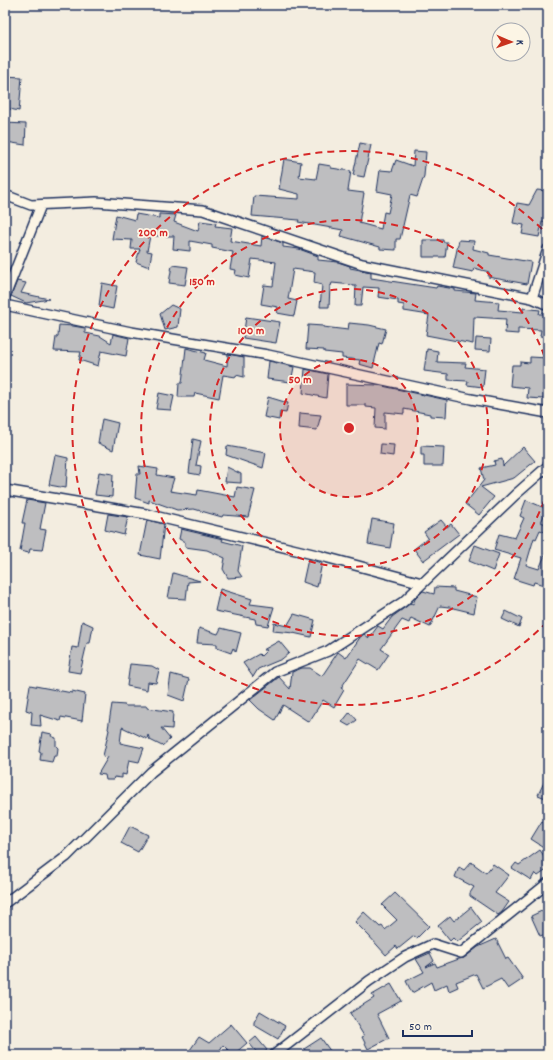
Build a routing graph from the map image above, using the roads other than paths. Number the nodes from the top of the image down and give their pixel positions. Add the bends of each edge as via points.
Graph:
1 (5, 195) edge
2 (41, 205) junction
3 (548, 249) edge
4 (5, 296) edge
5 (532, 298) junction
6 (5, 305) edge
7 (548, 305) edge
8 (548, 413) edge
9 (548, 466) edge
10 (5, 490) edge
11 (422, 583) junction
12 (548, 883) edge
13 (5, 903) edge
14 (274, 1055) edge

1 - 2 street via 31,205
2 - 4 street
2 - 5 street via 96,202 203,210 362,264
3 - 5 street
5 - 7 street
6 - 8 street via 131,332 268,355
9 - 11 street
10 - 11 street via 148,515
11 - 13 street via 403,602 328,651 276,672 151,772 66,858
12 - 14 street via 461,953 433,944 405,957 369,981

